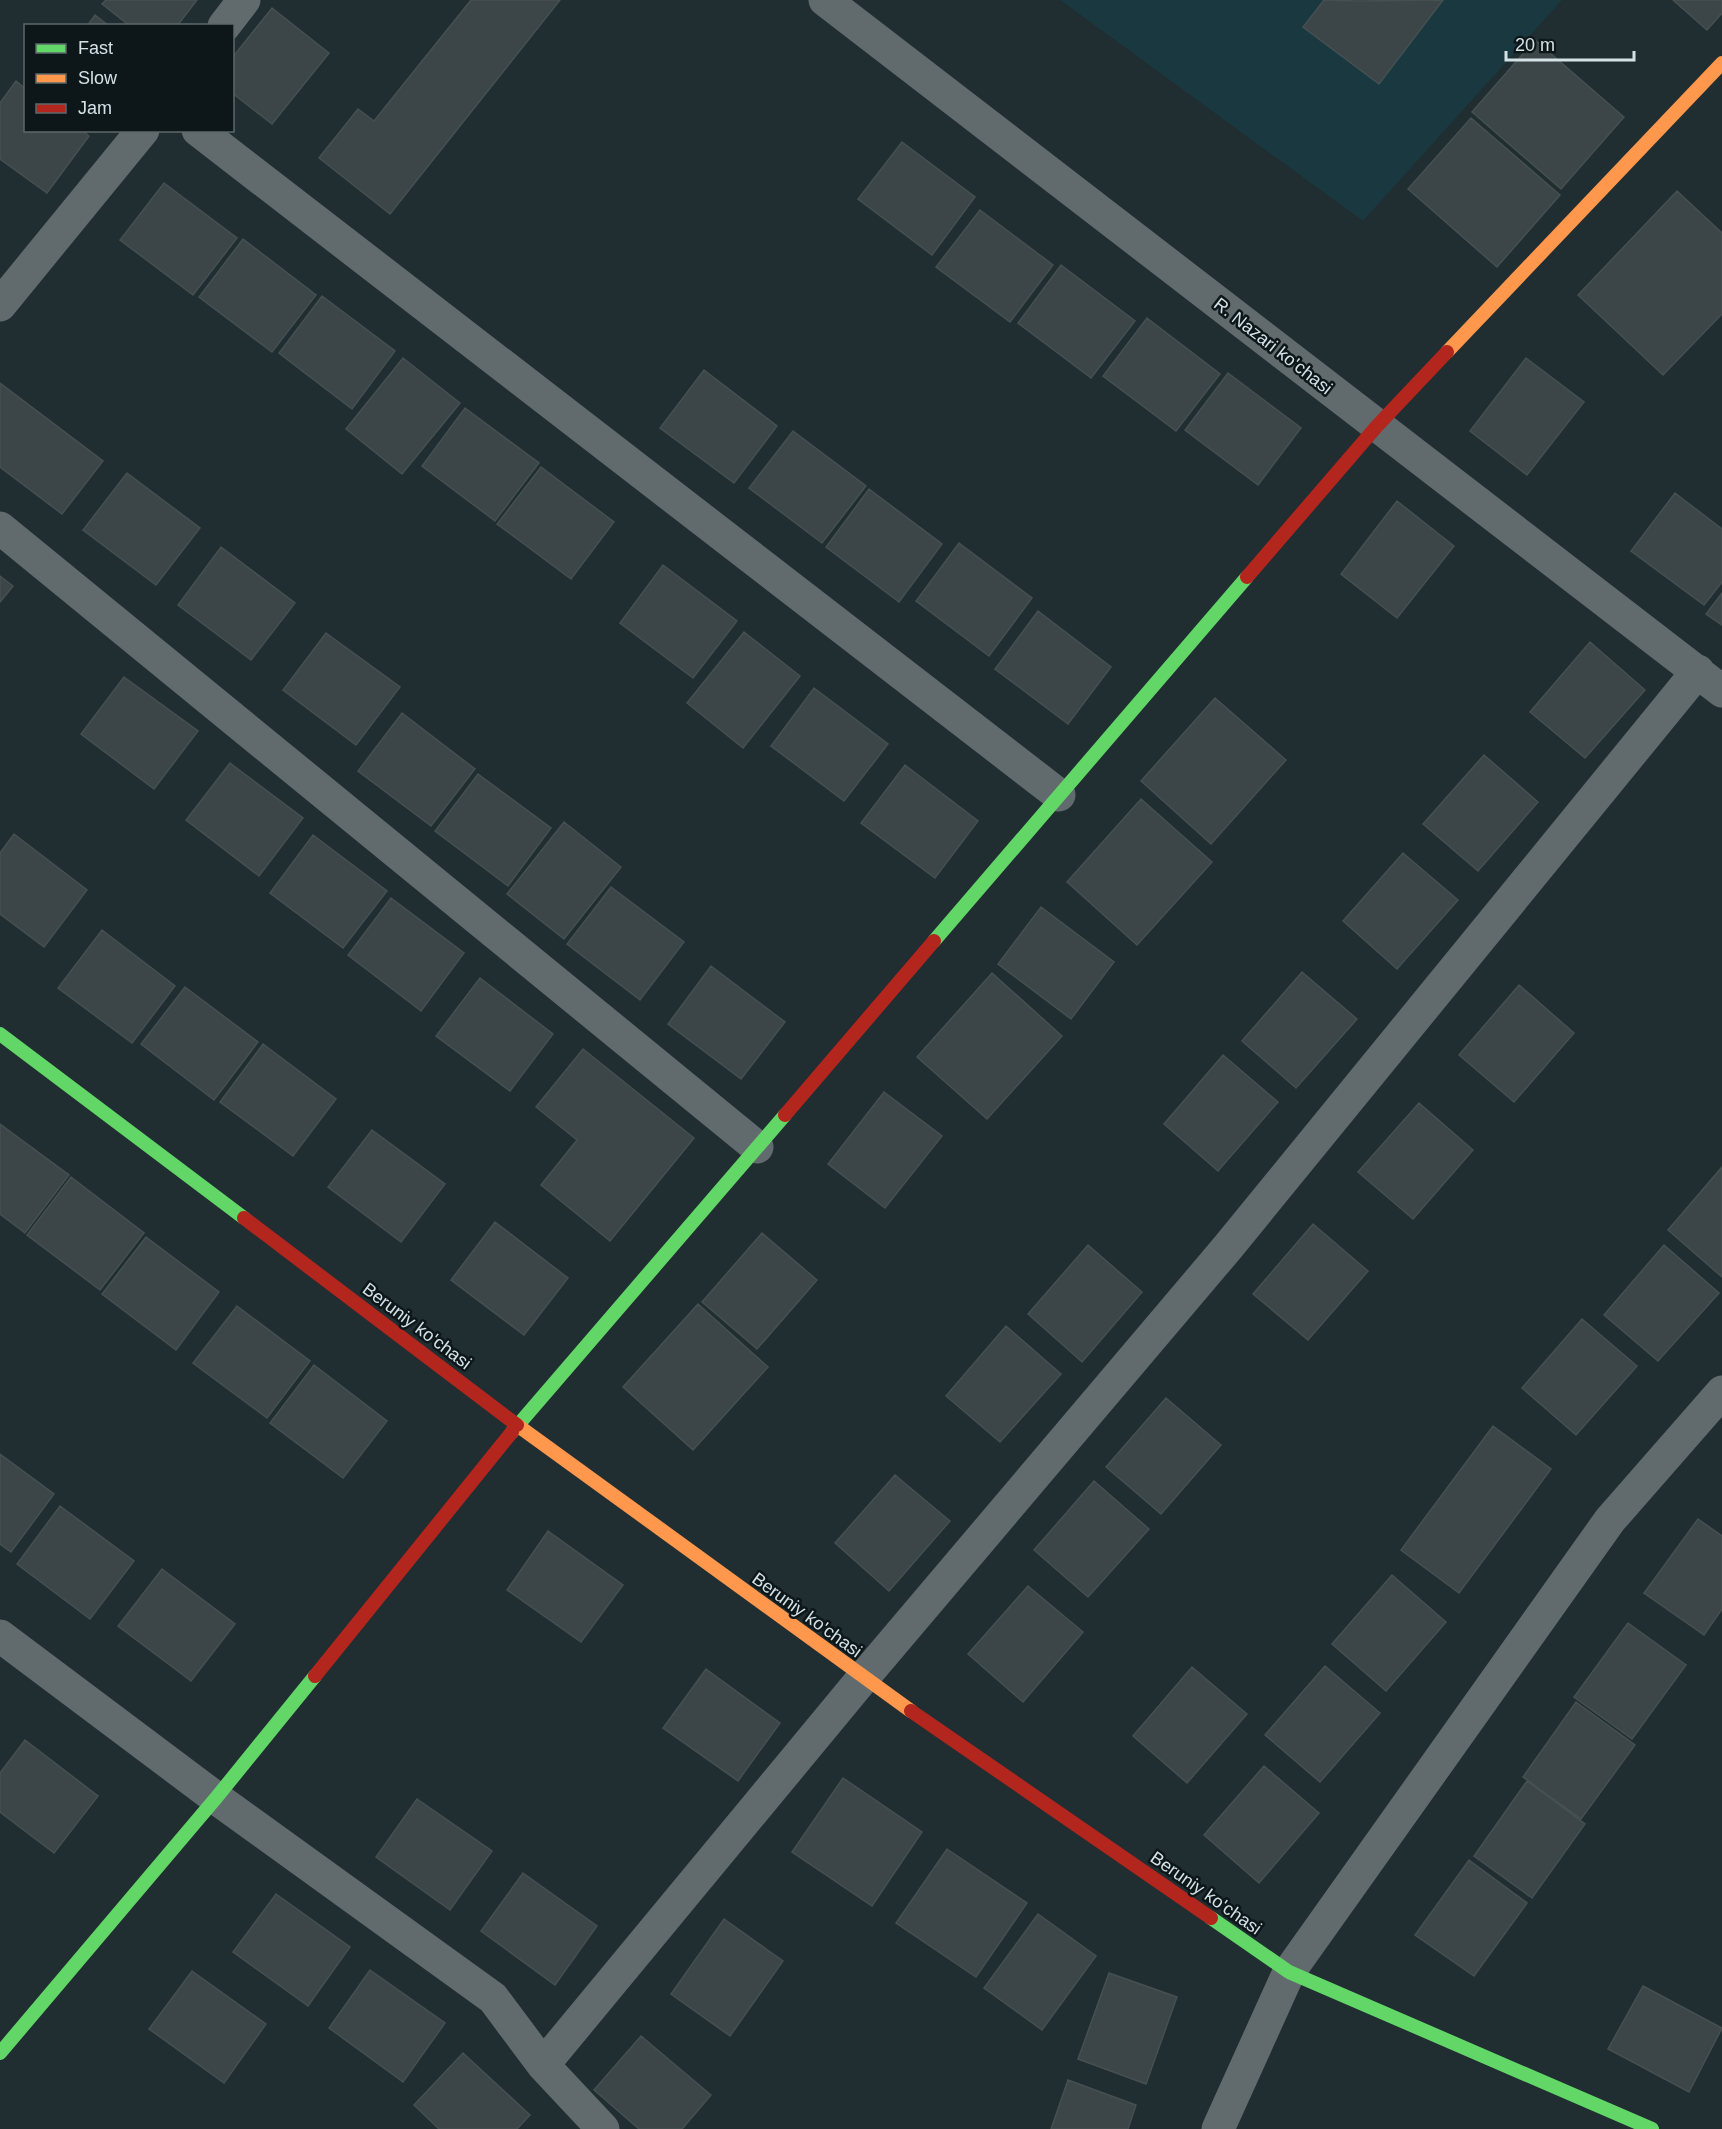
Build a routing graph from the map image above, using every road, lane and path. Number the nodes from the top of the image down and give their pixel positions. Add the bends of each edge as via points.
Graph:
1 (244, 0) edge
2 (825, 0) edge
3 (226, 24) edge
4 (1722, 63) edge
5 (141, 132) edge
6 (201, 132) edge
7 (0, 305) edge
8 (1377, 426) junction
9 (0, 528) edge
10 (1710, 681) edge
11 (1059, 795) junction
12 (0, 1034) edge
13 (757, 1148) junction
14 (1722, 1392) edge
15 (518, 1425) junction
16 (0, 1636) edge
17 (863, 1678) junction
18 (216, 1798) junction
19 (1289, 1972) junction
20 (0, 2052) edge
21 (543, 2065) junction
22 (603, 2129) edge
23 (1218, 2129) edge
24 (1652, 2129) edge

1 - 3 street
2 - 8 street, R. Nazari ko'chasi
4 - 8 street
5 - 7 street
6 - 11 street
8 - 10 street, R. Nazari ko'chasi
8 - 11 street
9 - 13 street
10 - 17 street
11 - 13 street
12 - 15 street, Beruniy ko'chasi
13 - 15 street
14 - 19 street via 1610,1520
15 - 17 street, Beruniy ko'chasi
15 - 18 street
16 - 18 street
17 - 19 street, Beruniy ko'chasi
17 - 21 street
18 - 20 street
18 - 21 street via 493,1998
19 - 23 street
19 - 24 street, Beruniy ko'chasi
21 - 22 street

